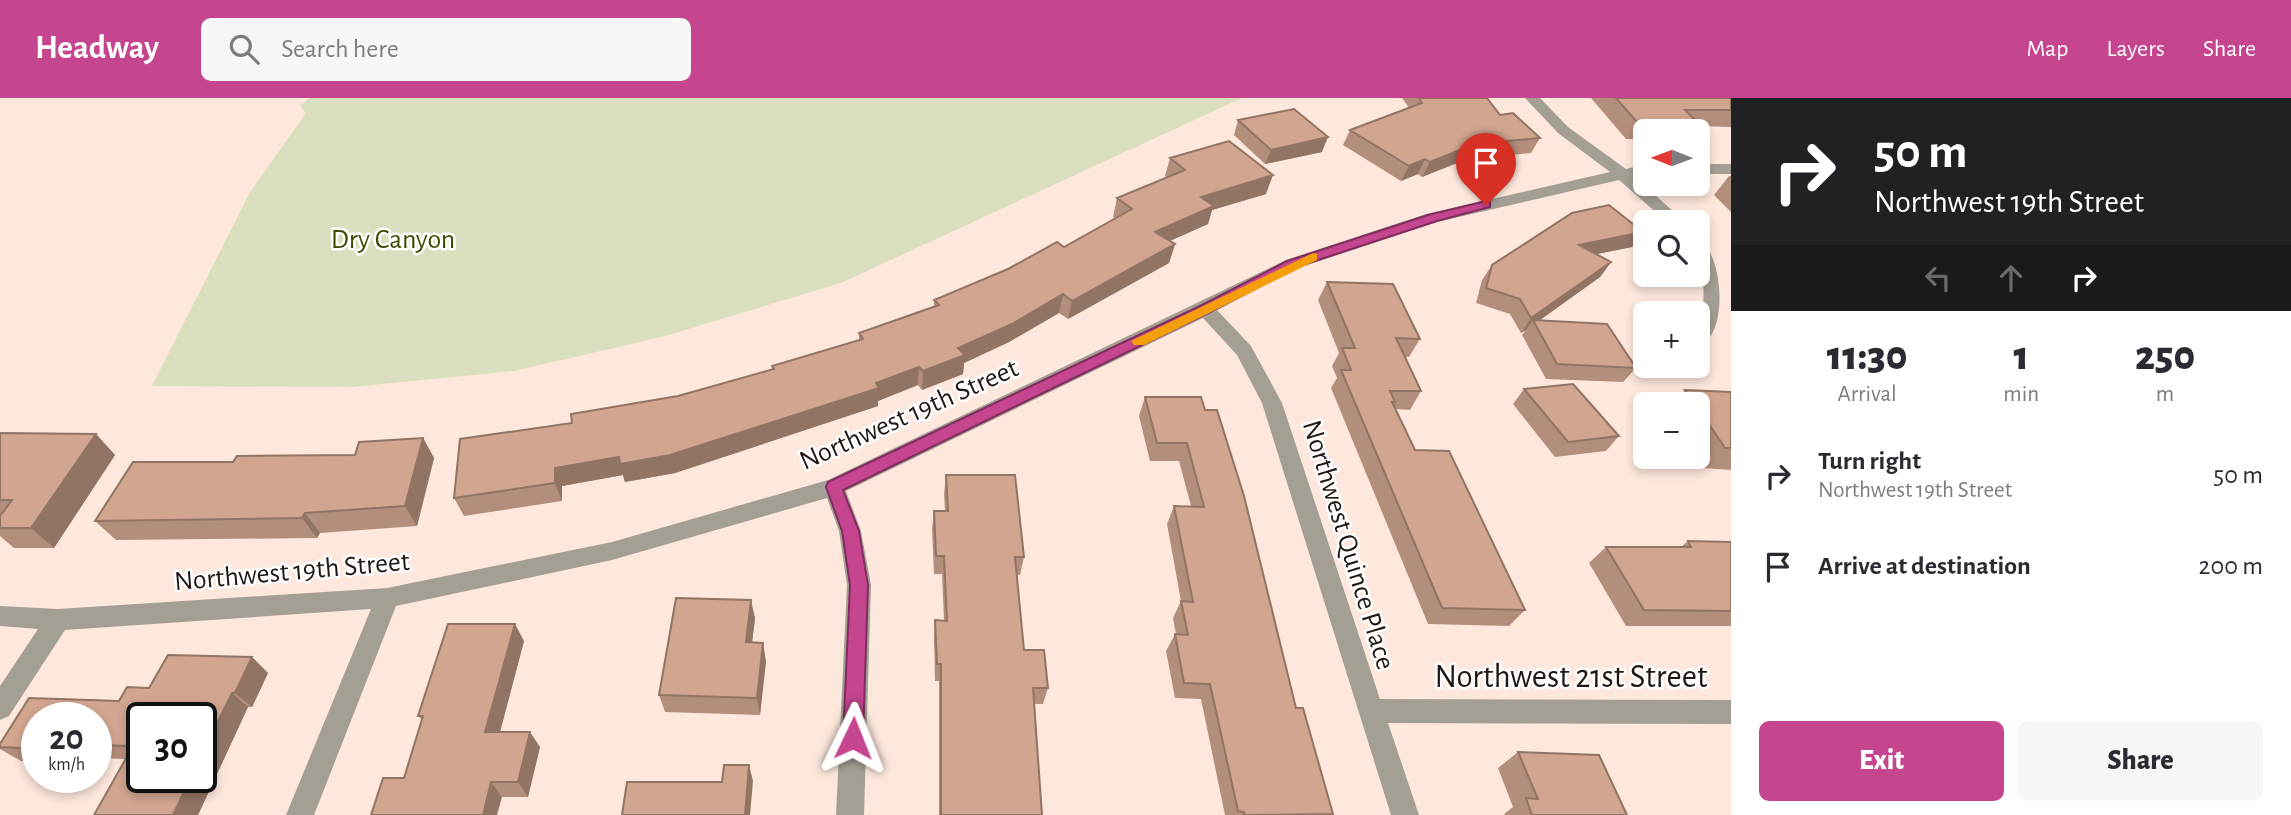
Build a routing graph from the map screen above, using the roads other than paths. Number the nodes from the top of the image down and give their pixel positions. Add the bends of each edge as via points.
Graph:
1 (1532, 98) edge
2 (1710, 169) edge
3 (1731, 169) edge
4 (1633, 170) edge
5 (1620, 172) junction
6 (1663, 210) edge
7 (1710, 279) edge
8 (1205, 309) junction
9 (1710, 324) edge
10 (834, 487) junction
11 (387, 598) junction
12 (0, 616) edge
13 (58, 620) junction
14 (0, 708) edge
15 (1369, 711) junction
16 (1731, 712) edge
17 (300, 815) edge
18 (850, 815) edge
19 (1405, 815) edge

1 - 5 street via 1563,130
2 - 3 street
4 - 5 street, Northwest 19th Street
5 - 6 street
5 - 8 street, Northwest 19th Street via 1362,239 1292,264
7 - 9 street
8 - 10 street, Northwest 19th Street
8 - 15 street, Northwest Quince Place via 1244,351 1272,403
10 - 11 street, Northwest 19th Street via 612,551
10 - 18 street via 850,531 859,585
11 - 13 street, Northwest 19th Street
11 - 17 street
12 - 13 street, Northwest 19th Street
13 - 14 street
15 - 16 street, Northwest 21st Street
15 - 19 street, Northwest Quince Place

